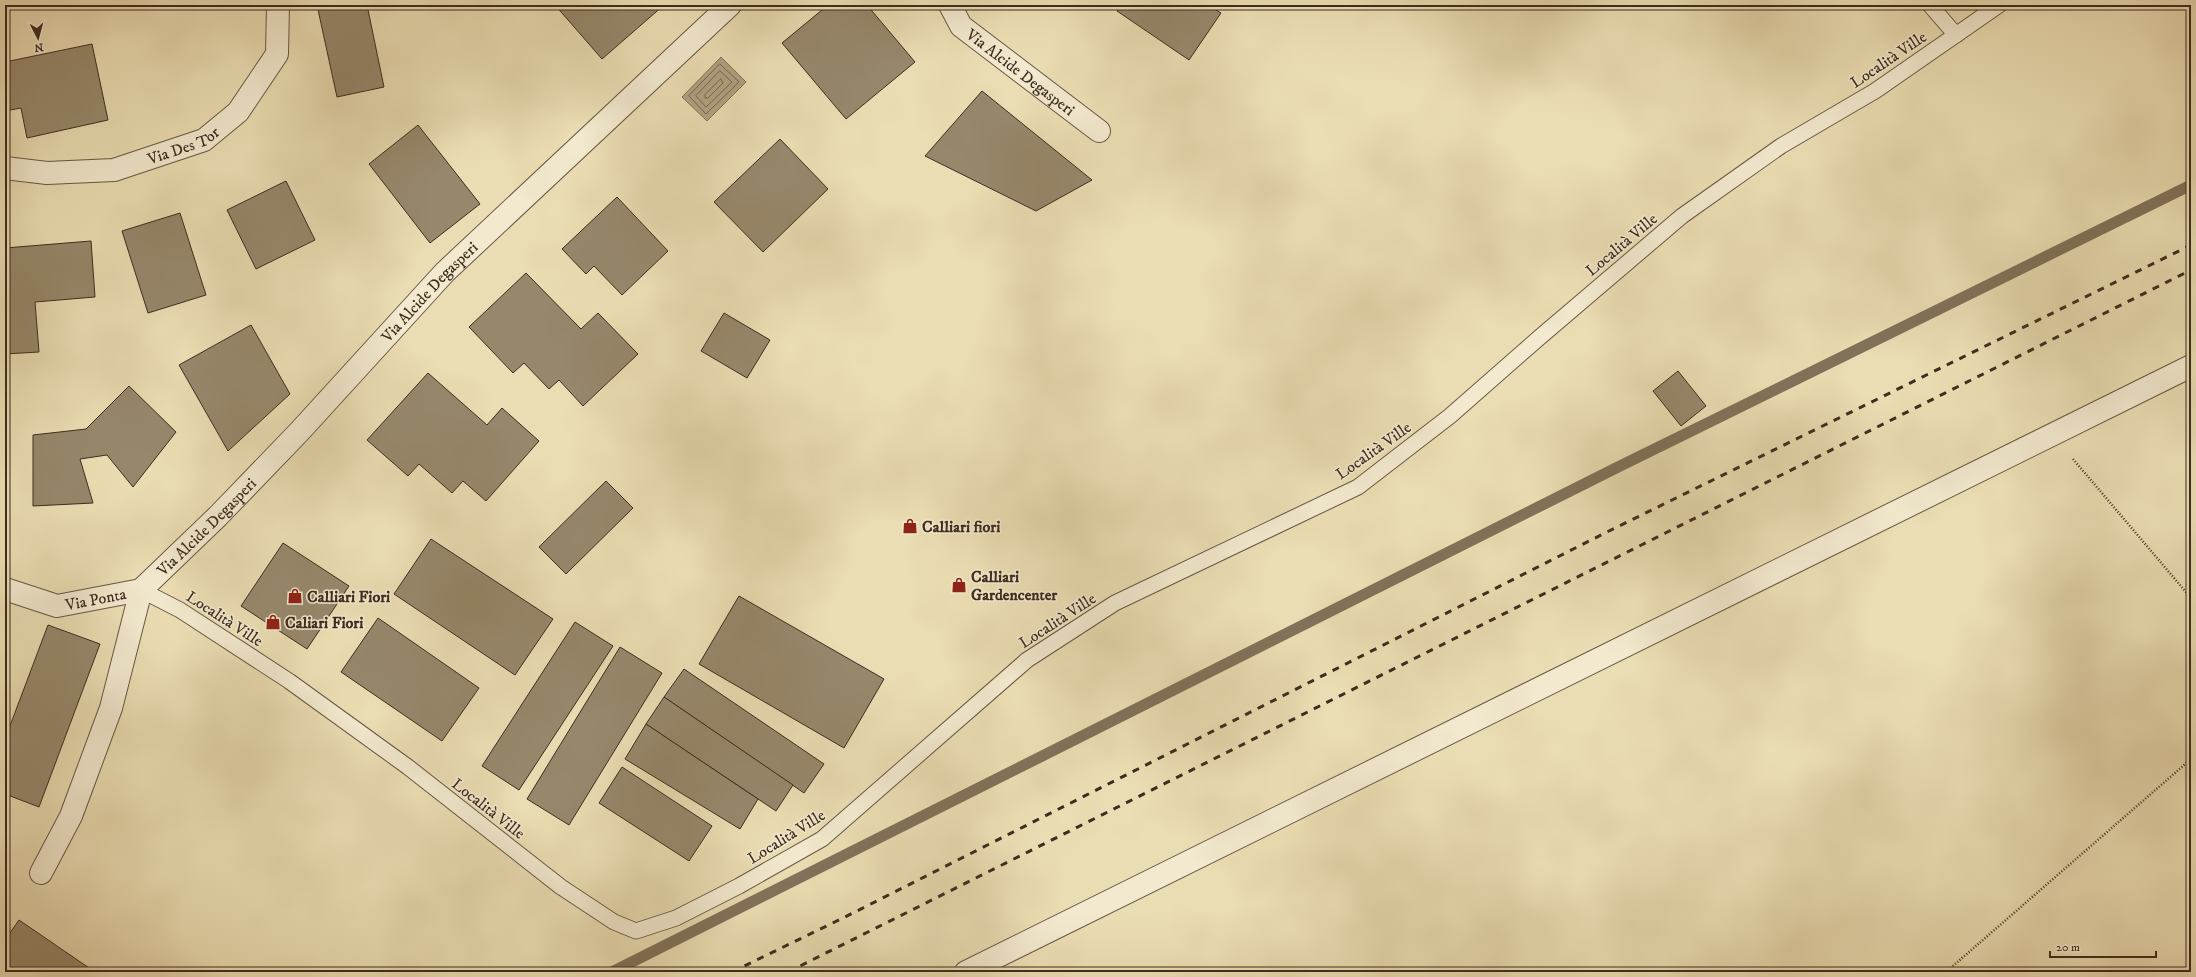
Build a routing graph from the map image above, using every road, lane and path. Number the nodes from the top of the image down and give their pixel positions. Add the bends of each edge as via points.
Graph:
1 (278, 5) edge
2 (730, 5) edge
3 (950, 5) edge
4 (1930, 5) edge
5 (1999, 5) edge
6 (1956, 35) junction
7 (1099, 131) dead end
8 (5, 168) edge
9 (2191, 366) edge
10 (2053, 435) junction
11 (5, 589) edge
12 (141, 590) junction
13 (2191, 598) edge
14 (2191, 759) edge
15 (41, 873) dead end
16 (966, 972) edge
17 (1946, 972) edge

1 - 8 street, Via Des Tor via 277,54 238,112 204,140 114,170 47,173
2 - 12 street, Via Alcide Degasperi via 445,272 294,437 218,516
3 - 7 street, Via Alcide Degasperi via 961,26
4 - 6 lane
5 - 6 lane, Località Ville
6 - 12 lane, Località Ville via 1875,91 1781,146 1682,216 1450,416 1358,487 1115,603 1027,660 822,839 676,918 643,929 636,931 614,922 568,891 408,767 289,681 180,610
9 - 10 street
10 - 13 path
10 - 16 street
11 - 12 street, Via Ponta via 57,606
12 - 15 street via 111,708 71,816
14 - 17 path

